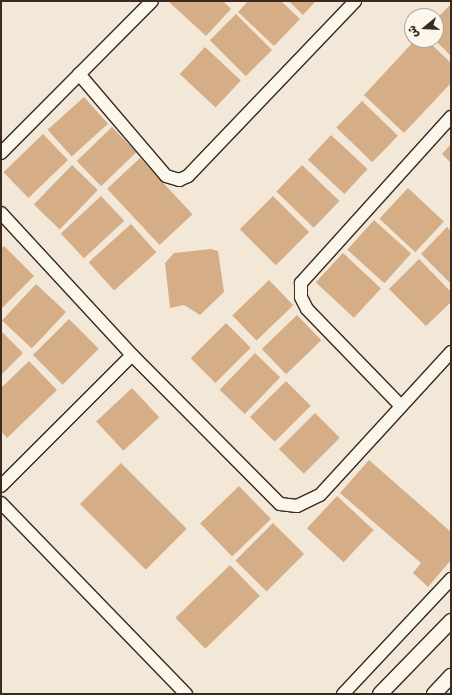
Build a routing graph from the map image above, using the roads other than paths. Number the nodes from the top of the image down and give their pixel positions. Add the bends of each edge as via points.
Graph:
1 (152, 1) edge
2 (355, 1) edge
3 (80, 74) junction
4 (451, 117) edge
5 (1, 153) edge
6 (1, 213) edge
7 (451, 352) edge
8 (132, 355) junction
9 (401, 406) junction
10 (1, 486) edge
11 (1, 504) edge
12 (451, 579) edge
13 (451, 621) edge
14 (451, 676) edge
15 (186, 694) edge
16 (343, 694) edge
17 (380, 694) edge
18 (434, 694) edge

1 - 3 street
2 - 3 street via 188,176 179,180 166,176
3 - 5 street
4 - 9 street via 301,283 301,297 307,309
6 - 8 street
7 - 9 street
8 - 9 street via 280,504 297,506 320,495
8 - 10 street
11 - 15 street
12 - 16 street
13 - 17 street
14 - 18 street

